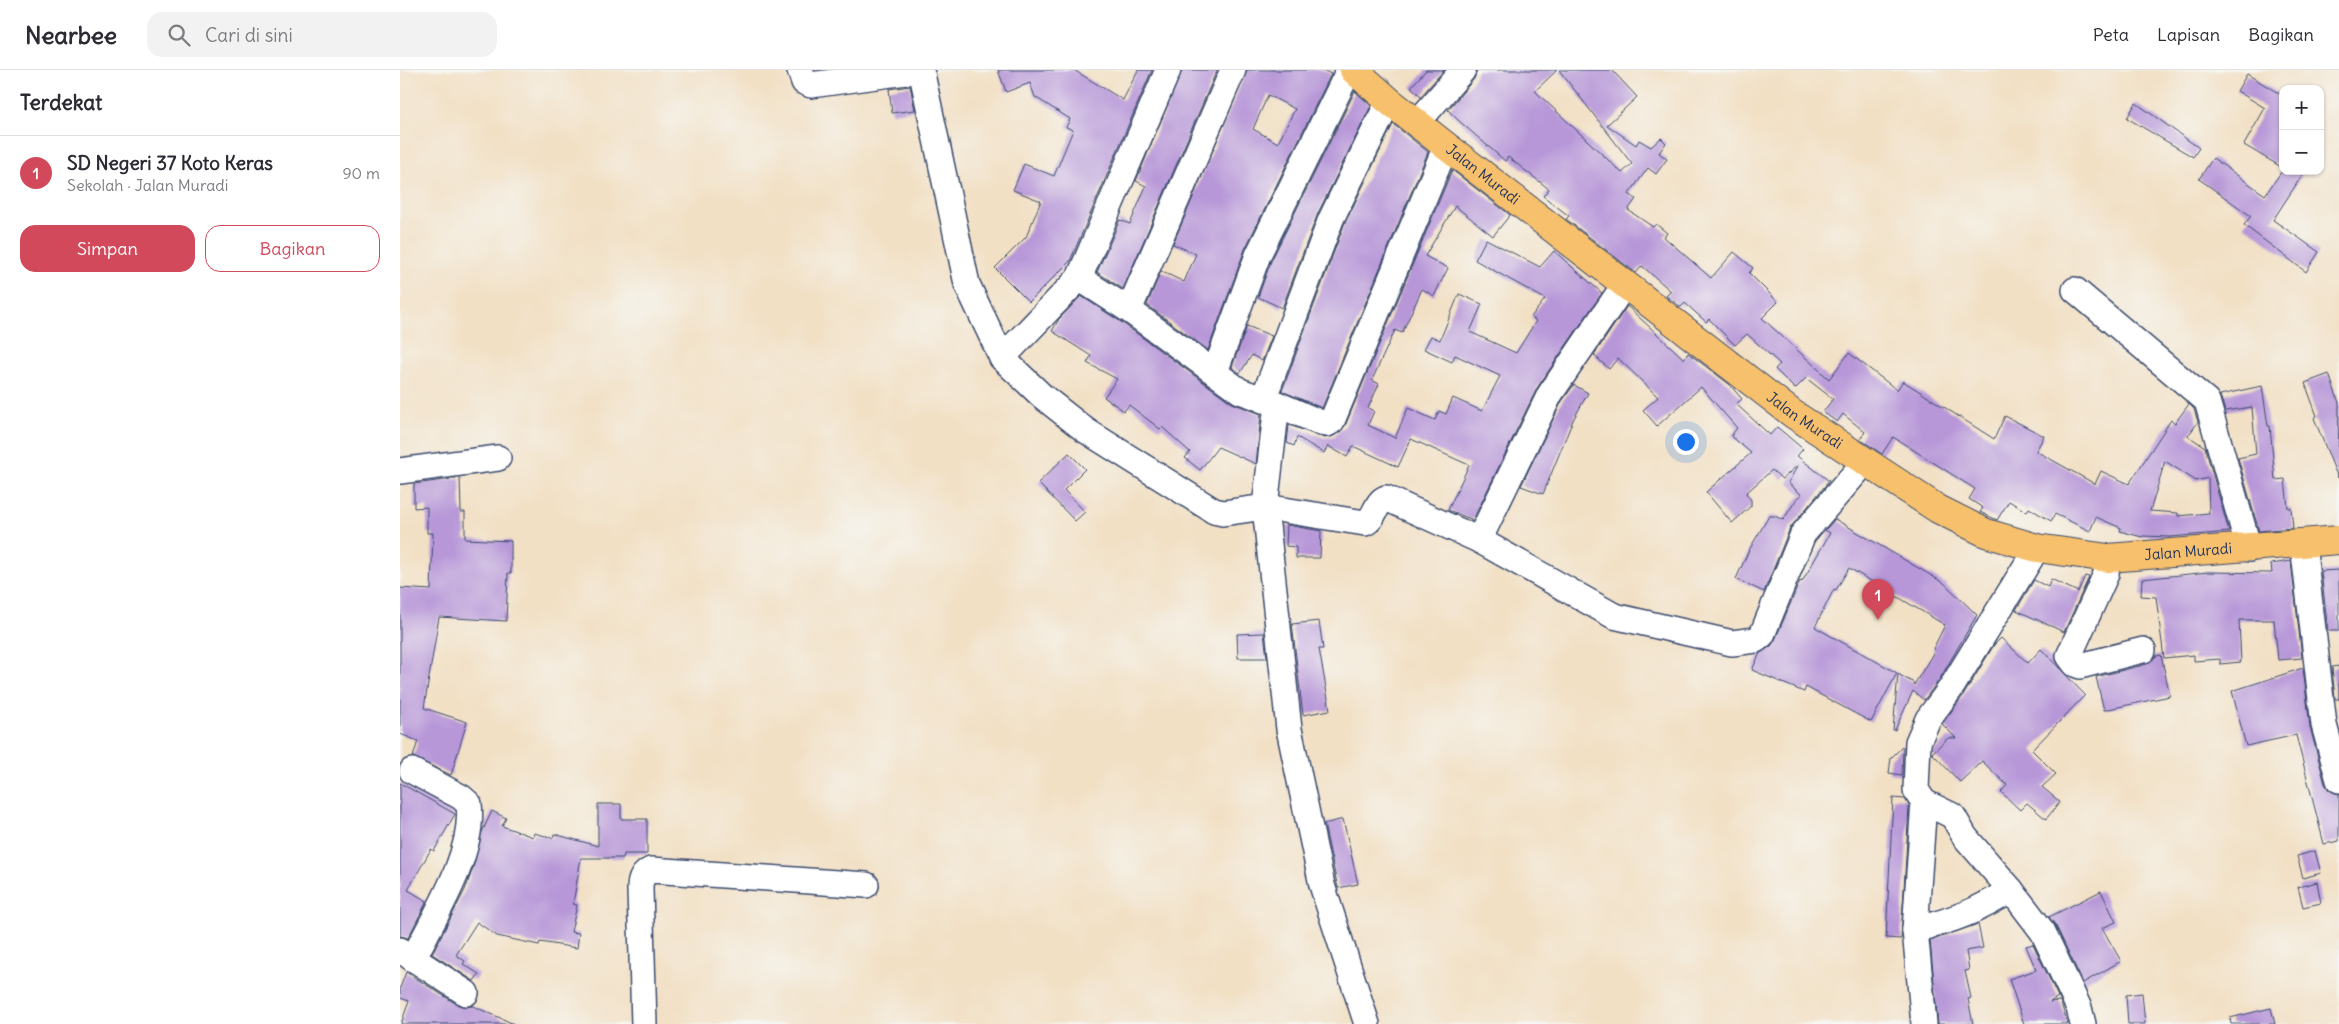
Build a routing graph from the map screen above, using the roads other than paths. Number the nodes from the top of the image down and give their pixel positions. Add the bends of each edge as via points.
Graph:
1 (800, 70) edge
2 (1168, 70) edge
3 (1233, 70) edge
4 (1349, 70) edge
5 (1354, 70) edge
6 (1463, 70) edge
7 (1389, 101) junction
8 (1417, 123) junction
9 (1446, 146) junction
10 (1079, 278) junction
11 (1625, 284) junction
12 (2075, 290) dead end
13 (1129, 310) junction
14 (1002, 358) junction
15 (1214, 372) junction
16 (1270, 402) junction
17 (498, 458) dead end
18 (1865, 462) junction
19 (400, 471) edge
20 (1265, 507) junction
21 (1479, 540) junction
22 (2339, 540) edge
23 (2303, 544) junction
24 (2037, 548) junction
25 (2249, 549) junction
26 (2108, 558) junction
27 (2143, 650) dead end
28 (412, 771) dead end
29 (2339, 780) edge
30 (1924, 802) junction
31 (866, 885) dead end
32 (2011, 890) junction
33 (1915, 930) junction
34 (407, 954) edge
35 (466, 993) dead end
36 (644, 1024) edge
37 (1367, 1024) edge
38 (1924, 1024) edge
39 (2083, 1024) edge

1 - 14 street via 804,82 811,85 913,71 922,74 968,284
2 - 10 street
3 - 13 street
4 - 15 street via 1258,255
5 - 7 highway, Jalan Muradi
6 - 8 street
7 - 8 highway, Jalan Muradi
7 - 16 street via 1331,219
8 - 9 highway, Jalan Muradi
9 - 11 highway, Jalan Muradi
9 - 16 street via 1332,421 1321,423
10 - 13 street
10 - 14 street
11 - 18 highway, Jalan Muradi via 1793,414
11 - 21 street via 1550,394
12 - 25 street via 2207,401
13 - 15 street
14 - 20 street via 1085,430 1214,511 1229,513
15 - 16 street via 1240,391
16 - 20 street
17 - 19 street
18 - 21 street via 1803,534 1762,635 1756,640 1732,643 1614,616
18 - 24 highway, Jalan Muradi via 1946,513 1986,533
20 - 21 street via 1365,524 1386,498
20 - 37 street via 1289,729 1322,885
22 - 23 highway, Jalan Muradi
23 - 25 highway, Jalan Muradi
23 - 29 street via 2324,724
24 - 26 highway, Jalan Muradi
24 - 30 street via 1951,688 1928,719 1918,742 1916,790
25 - 26 highway, Jalan Muradi
26 - 27 street via 2106,574 2069,656 2074,664 2080,666
28 - 34 street via 461,797 469,804 470,814 459,867
30 - 32 street via 1953,816 1965,837
30 - 33 street
31 - 36 street via 650,870 645,873 640,889
32 - 33 street via 1958,918
32 - 39 street via 2042,932 2079,1008
33 - 38 street
34 - 35 street

